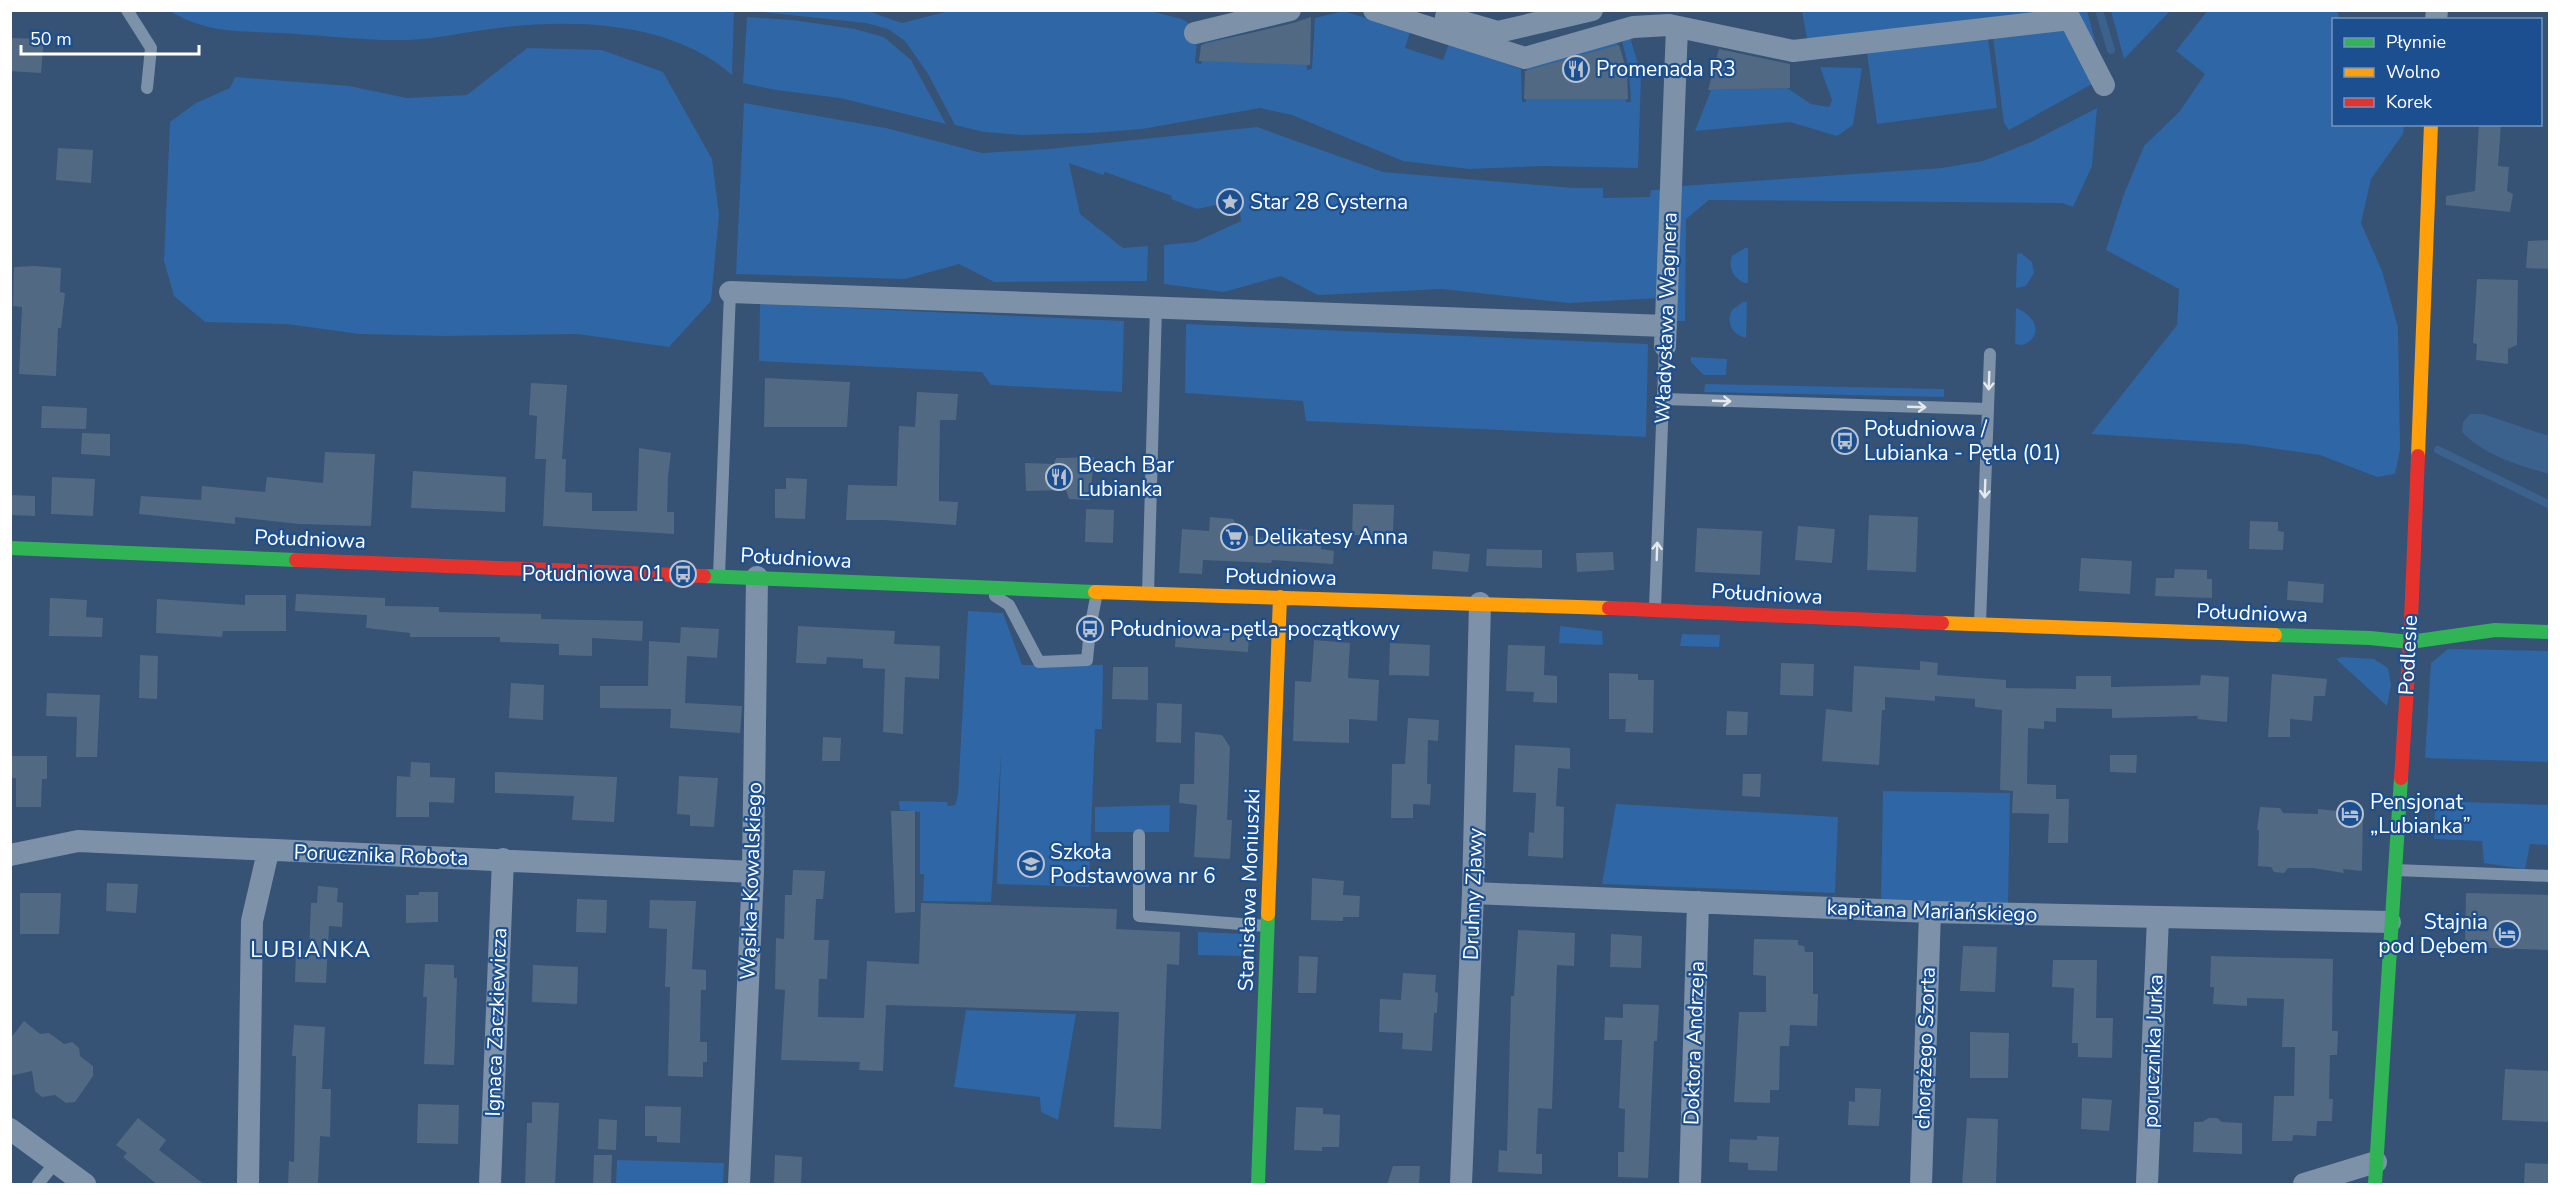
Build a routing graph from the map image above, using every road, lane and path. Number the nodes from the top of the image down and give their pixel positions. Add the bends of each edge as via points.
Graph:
1 (127, 10) edge
2 (1260, 10) edge
3 (1290, 10) edge
4 (1374, 10) edge
5 (1426, 10) edge
6 (1592, 10) edge
7 (1648, 18) edge
8 (1677, 27) junction
9 (2104, 86) dead end
10 (147, 88) dead end
11 (2431, 126) edge
12 (1660, 132) dead end
13 (1672, 176) junction
14 (730, 292) joint
15 (1156, 307) junction
16 (1665, 336) junction
17 (1990, 354) dead end
18 (1663, 399) junction
19 (1988, 409) junction
20 (10, 548) edge
21 (719, 576) junction
22 (757, 577) junction
23 (981, 588) junction
24 (1097, 592) junction
25 (1148, 594) junction
26 (1280, 597) junction
27 (1480, 603) junction
28 (1655, 609) junction
29 (1979, 625) junction
30 (2550, 632) edge
31 (2410, 642) junction
32 (1139, 835) dead end
33 (268, 852) junction
34 (10, 855) edge
35 (502, 860) junction
36 (2394, 870) junction
37 (753, 872) junction
38 (2550, 876) edge
39 (1473, 893) junction
40 (1698, 902) junction
41 (1930, 912) junction
42 (2158, 917) junction
43 (2391, 922) junction
44 (1269, 926) junction
45 (1251, 986) dead end
46 (1266, 986) junction
47 (10, 1128) edge
48 (55, 1163) junction
49 (2375, 1173) edge
50 (38, 1185) edge
51 (85, 1185) edge
52 (248, 1185) edge
53 (490, 1185) edge
54 (739, 1185) edge
55 (1258, 1185) edge
56 (1461, 1185) edge
57 (1690, 1185) edge
58 (1921, 1185) edge
59 (2147, 1185) edge
60 (2304, 1185) edge

1 - 10 lane via 151,48
2 - 3 street via 1199,28
4 - 7 street via 1525,58 1633,27
5 - 6 street via 1498,32
7 - 8 street
8 - 9 street via 1793,51 2070,19
8 - 13 street, Władysława Wagnera
11 - 31 street, Podlesie
12 - 13 street
13 - 16 street, Władysława Wagnera
14 - 15 street
14 - 21 lane
15 - 16 street
15 - 25 lane
16 - 18 lane, Władysława Wagnera
17 -> 19 lane
18 -> 19 lane
28 -> 18 lane, Władysława Wagnera
19 -> 29 lane
20 - 21 street, Południowa
21 - 22 street, Południowa
22 - 23 street, Południowa
22 - 37 street, Wąsika-Kowalskiego
23 - 24 street, Południowa
23 - 24 lane via 1009,605 1039,662 1087,660
24 - 25 street, Południowa
25 - 26 street, Południowa
26 - 27 street, Południowa
26 - 44 street, Stanisława Moniuszki
27 - 28 street, Południowa
27 - 39 street, Druhny Zjawy
28 - 29 street, Południowa
29 - 31 street, Południowa
30 - 31 street, Południowa via 2495,630
31 - 36 street, Podlesie
32 - 44 lane via 1139,916
33 - 34 street, Porucznika Robota via 78,841
33 - 35 street, Porucznika Robota
33 - 52 street via 252,921
35 - 37 street, Porucznika Robota
35 - 53 street, Ignaca Zaczkiewicza
36 - 38 lane
36 - 43 street, Podlesie
37 - 54 street, Wąsika-Kowalskiego
39 - 40 street, kapitana Mariańskiego
39 - 56 street, Druhny Zjawy
40 - 41 street, kapitana Mariańskiego
40 - 57 street, Doktora Andrzeja
41 - 42 street, kapitana Mariańskiego
41 - 58 street, chorążego Szorta
42 - 43 street, kapitana Mariańskiego
42 - 59 street, porucznika Jurka
43 - 49 street, Podlesie
44 - 46 street, Stanisława Moniuszki
45 - 46 lane
46 - 55 street, Stanisława Moniuszki
47 - 48 street
48 - 50 lane
48 - 51 street
49 - 60 street

